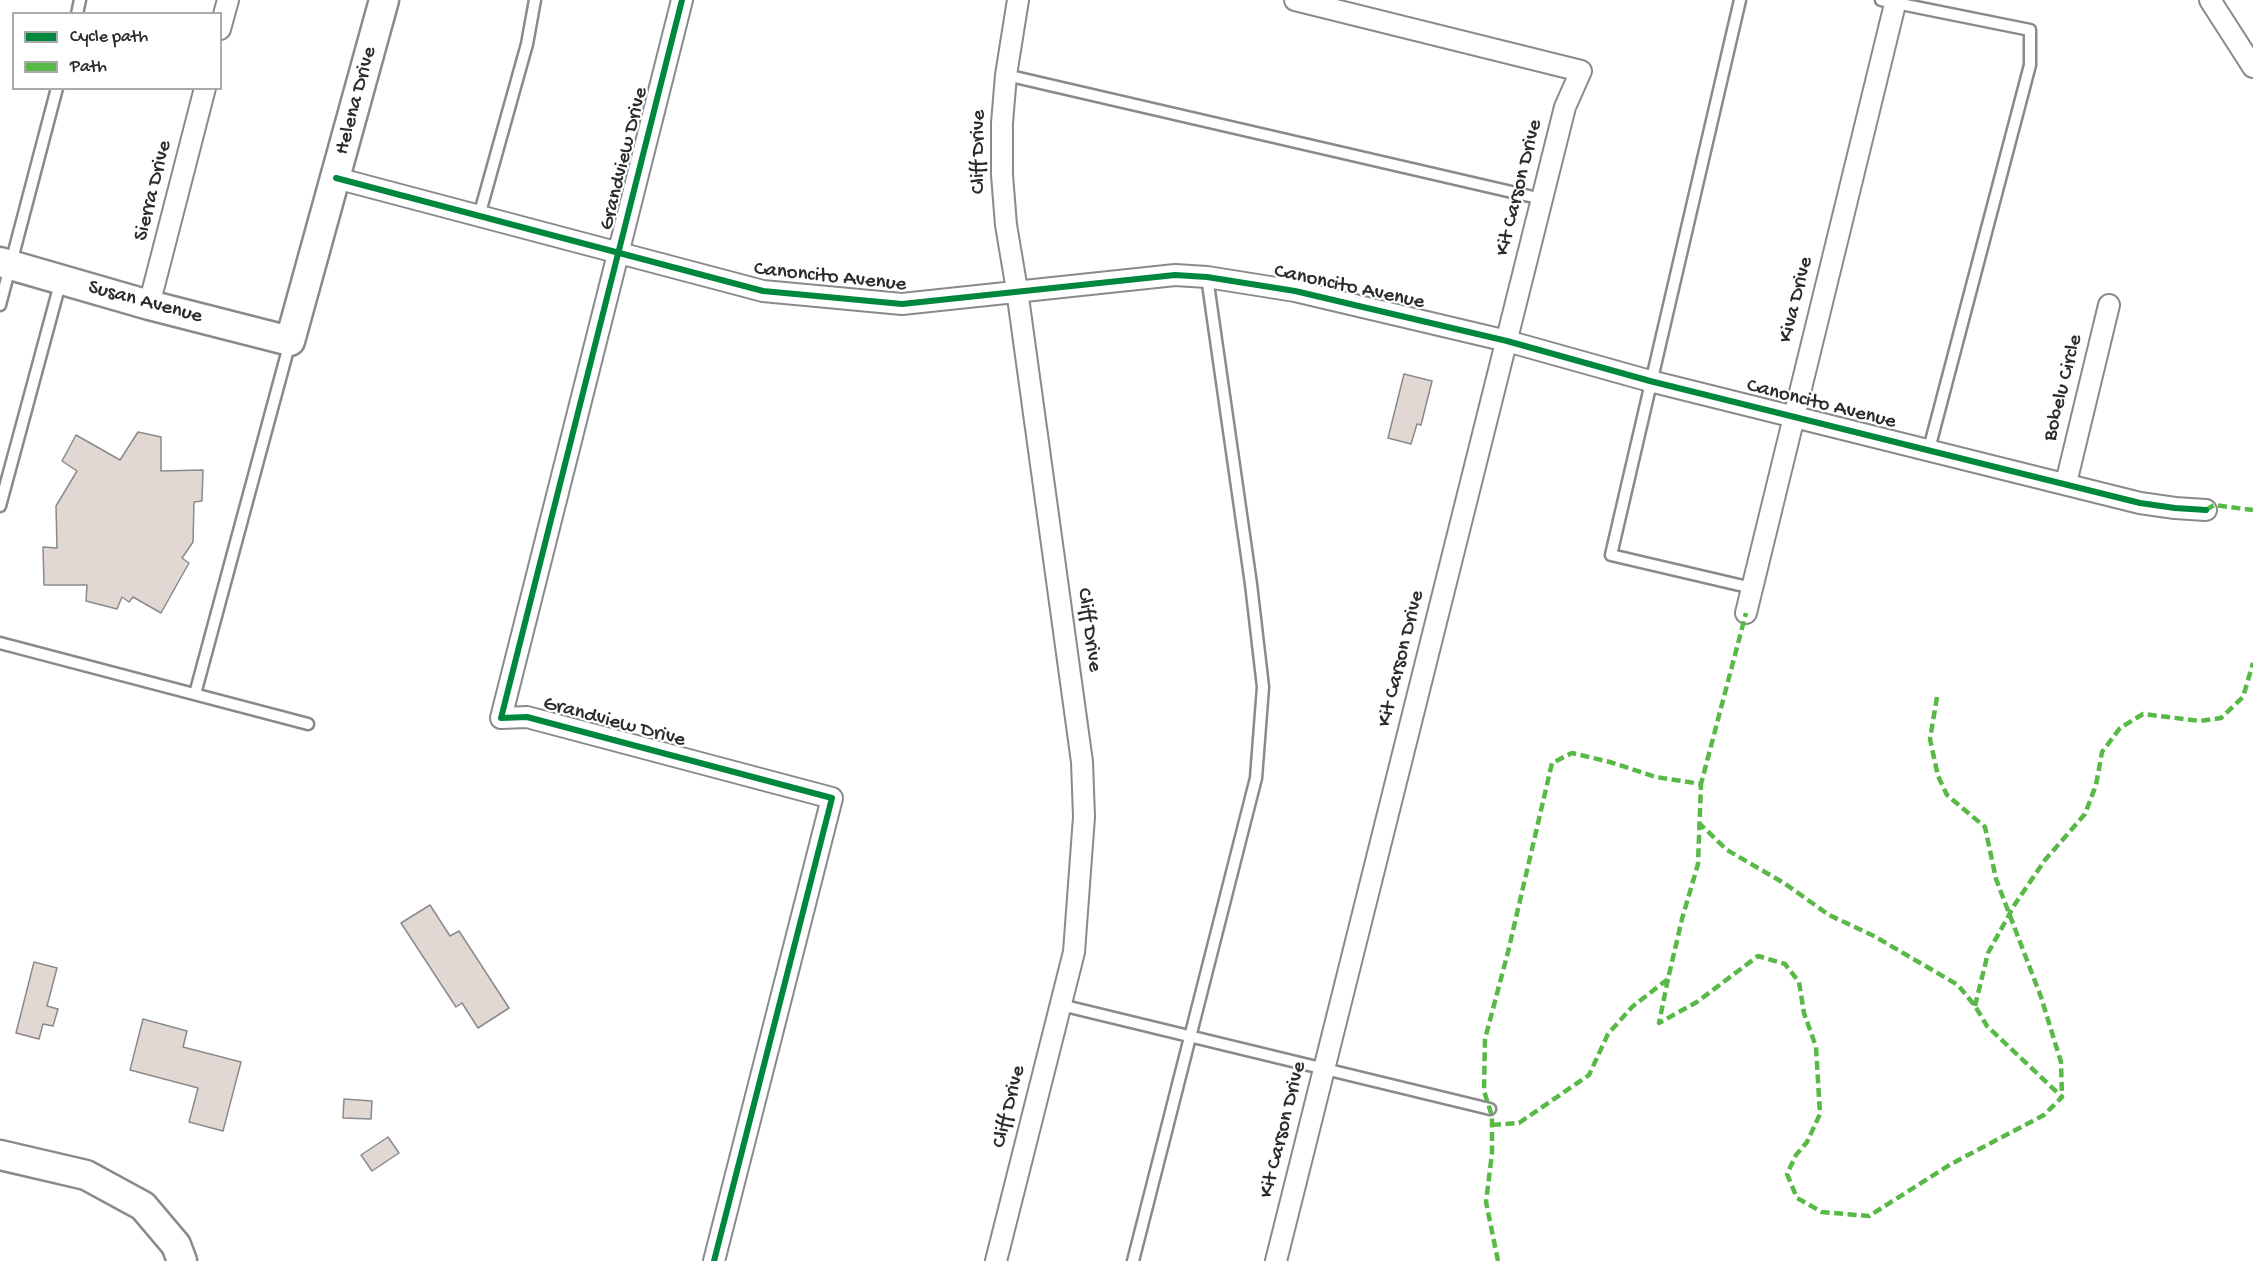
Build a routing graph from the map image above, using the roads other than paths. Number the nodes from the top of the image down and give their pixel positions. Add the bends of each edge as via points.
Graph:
1 (228, 0) edge
2 (384, 0) edge
3 (535, 0) edge
4 (682, 0) edge
5 (1018, 0) edge
6 (1295, 0) edge
7 (1740, 0) edge
8 (2210, 0) edge
9 (1891, 1) edge
10 (222, 21) edge
11 (2253, 67) edge
12 (1006, 75) junction
13 (56, 90) edge
14 (204, 90) edge
15 (336, 178) junction
16 (1542, 199) junction
17 (479, 216) junction
18 (618, 254) junction
19 (5, 264) edge
20 (1207, 277) junction
21 (61, 280) junction
22 (1017, 291) junction
23 (2109, 304) dead end
24 (0, 305) edge
25 (149, 305) junction
26 (290, 341) junction
27 (1507, 341) junction
28 (1650, 381) junction
29 (1793, 416) junction
30 (1929, 449) junction
31 (2066, 483) junction
32 (0, 506) edge
33 (2206, 510) dead end
34 (1752, 588) junction
35 (1746, 613) dead end
36 (0, 643) edge
37 (195, 694) junction
38 (308, 724) dead end
39 (1061, 1005) junction
40 (1189, 1036) junction
41 (1324, 1069) junction
42 (1490, 1109) dead end
43 (0, 1155) edge
44 (182, 1261) edge
45 (714, 1261) edge
46 (996, 1261) edge
47 (1133, 1261) edge
48 (1276, 1261) edge

1 - 10 street
2 - 15 main road, Helena Drive
3 - 17 lane via 527,44
4 - 18 street, Grandview Drive
5 - 12 street, Cliff Drive
6 - 16 street, Kit Carson Drive via 1581,71 1565,107
7 - 28 lane
8 - 11 street
9 - 29 street, Kiva Drive
9 - 30 lane via 2030,30 2030,65
12 - 16 lane
12 - 22 street, Cliff Drive via 1002,175
13 - 19 lane
14 - 25 street, Sierra Drive
15 - 17 street, Canoncito Avenue
15 - 26 main road, Helena Drive
16 - 27 street, Kit Carson Drive
17 - 18 street, Canoncito Avenue
18 - 22 street, Canoncito Avenue via 764,291 902,304
18 - 45 street, Grandview Drive via 501,718 527,717 832,798
19 - 21 main road, Susan Avenue
19 - 24 lane
20 - 22 street, Canoncito Avenue via 1175,275
20 - 27 street, Canoncito Avenue via 1295,291
20 - 40 lane via 1263,687 1256,778
21 - 25 main road, Susan Avenue
21 - 32 lane
22 - 39 street, Cliff Drive via 1082,762 1084,817 1078,910 1074,952
23 - 31 street, Bobelu Circle
25 - 26 main road, Susan Avenue
26 - 37 lane
27 - 28 street, Canoncito Avenue
27 - 41 street, Kit Carson Drive
28 - 29 street, Canoncito Avenue
28 - 34 lane via 1611,555
29 - 30 street, Canoncito Avenue
29 - 34 street, Kiva Drive
30 - 31 street, Canoncito Avenue
31 - 33 street, Canoncito Avenue via 2140,503
34 - 35 street, Kiva Drive
36 - 37 lane
37 - 38 lane
39 - 40 lane
39 - 46 street, Cliff Drive
40 - 41 lane
40 - 47 lane
41 - 42 lane
41 - 48 street, Kit Carson Drive
43 - 44 main road via 86,1175 143,1206 176,1245

